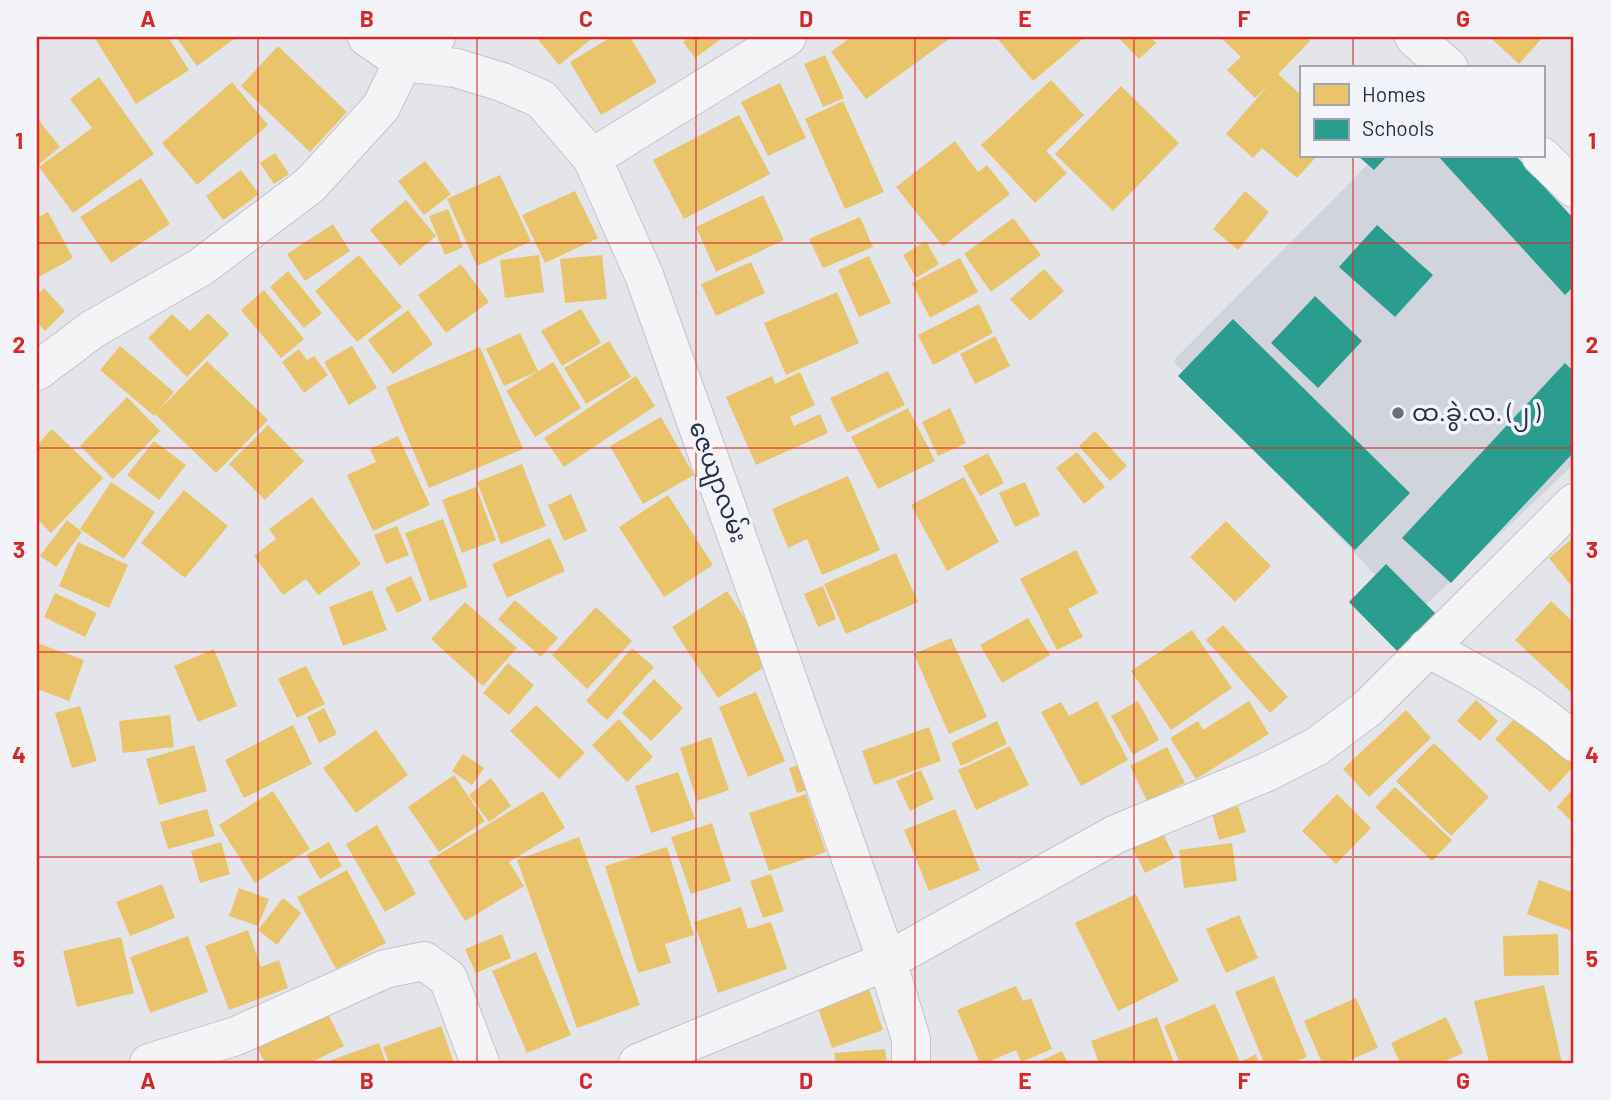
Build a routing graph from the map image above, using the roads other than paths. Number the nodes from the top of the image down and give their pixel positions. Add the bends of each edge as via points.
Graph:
1 (367, 37) edge
2 (436, 37) edge
3 (787, 37) edge
4 (1414, 37) edge
5 (403, 62) junction
6 (1447, 66) edge
7 (592, 158) junction
8 (1543, 158) edge
9 (1574, 188) edge
10 (37, 371) edge
11 (1574, 503) edge
12 (1427, 648) junction
13 (1574, 742) edge
14 (887, 961) junction
15 (240, 1050) edge
16 (149, 1063) edge
17 (480, 1063) edge
18 (638, 1063) edge
19 (911, 1063) edge

1 - 5 street, ဇေယျာလမ်း
2 - 5 street
3 - 7 street
4 - 6 street
5 - 7 street, ဇေယျာလမ်း via 456,68 541,99
5 - 10 street via 381,107 310,185 201,267 93,329
7 - 14 street, ဇေယျာလမ်း via 644,275
8 - 9 street
11 - 12 street
12 - 13 street via 1557,726
12 - 14 street via 1368,708 1316,747 1116,834
14 - 18 street
14 - 19 street, ဇေယျာလမ်း via 911,1039
15 - 16 street
15 - 17 street via 385,969 424,961 448,978

